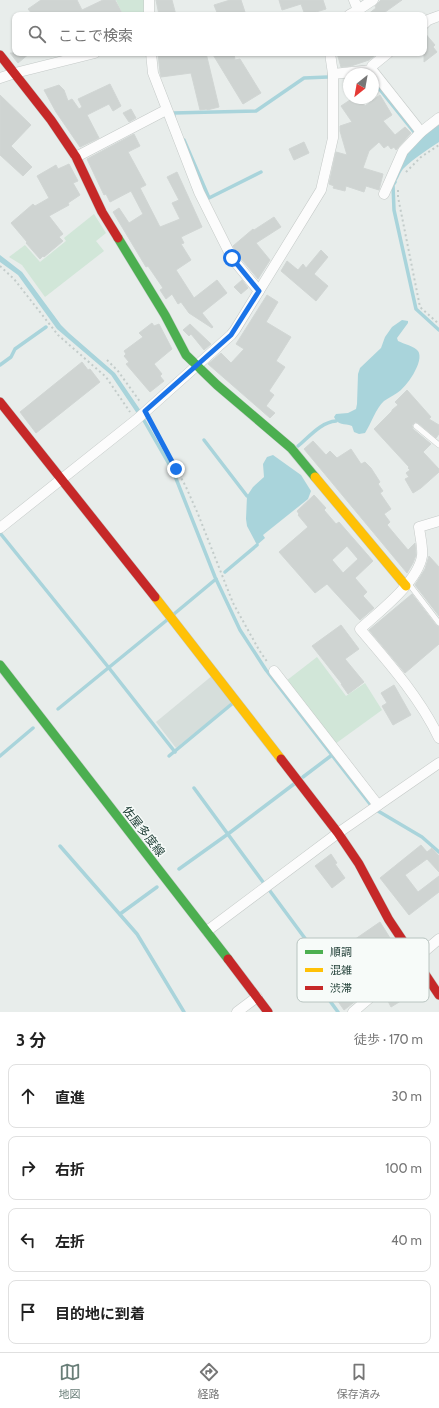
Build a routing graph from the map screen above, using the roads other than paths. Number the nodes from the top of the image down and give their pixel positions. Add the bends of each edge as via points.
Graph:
1 (149, 0) edge
2 (354, 0) edge
3 (373, 0) edge
4 (149, 12) edge
5 (354, 12) edge
6 (355, 12) edge
7 (439, 16) edge
8 (427, 21) edge
9 (0, 55) edge
10 (83, 56) edge
11 (150, 56) edge
12 (330, 56) edge
13 (384, 56) edge
14 (372, 68) edge
15 (15, 73) junction
16 (343, 73) edge
17 (333, 74) junction
18 (0, 78) edge
19 (379, 79) edge
20 (166, 110) junction
21 (439, 118) edge
22 (420, 132) junction
23 (76, 157) junction
24 (384, 194) dead end
25 (259, 291) junction
26 (196, 365) junction
27 (0, 402) edge
28 (416, 426) dead end
29 (439, 445) edge
30 (62, 479) junction
31 (439, 522) edge
32 (0, 528) edge
33 (408, 584) junction
34 (439, 623) edge
35 (0, 665) edge
36 (274, 671) road end
37 (439, 738) edge
38 (439, 762) edge
39 (378, 805) junction
40 (338, 833) junction
41 (207, 931) junction
42 (401, 938) edge
43 (439, 939) edge
44 (429, 948) edge
45 (429, 979) edge
46 (439, 995) edge
47 (257, 997) junction
48 (365, 1002) edge
49 (237, 1012) edge
50 (268, 1012) edge
51 (353, 1012) edge

1 - 4 street
2 - 5 street
3 - 6 street
7 - 8 street
9 - 15 street
10 - 15 street
11 - 20 street via 153,73
12 - 17 street
13 - 14 street
15 - 18 street
15 - 23 street
16 - 17 street
17 - 25 street via 333,138 321,190
19 - 22 street
20 - 23 street
20 - 25 street via 199,192 232,258
21 - 22 street
22 - 24 street via 402,151
23 - 26 street via 102,212 165,315 186,355
25 - 26 street via 231,335
26 - 30 street via 142,415
26 - 33 street via 291,448
27 - 30 street
28 - 29 lane
30 - 32 street
30 - 40 street
31 - 33 street via 420,527 422,556
33 - 34 lane
33 - 37 street via 360,629 400,677
35 - 41 street, 佐屋多度線
36 - 39 street
38 - 39 street
39 - 40 street
40 - 41 street
40 - 42 street
41 - 47 street, 佐屋多度線
43 - 44 street
45 - 46 street
47 - 49 street
47 - 50 street, 佐屋多度線
48 - 51 street

